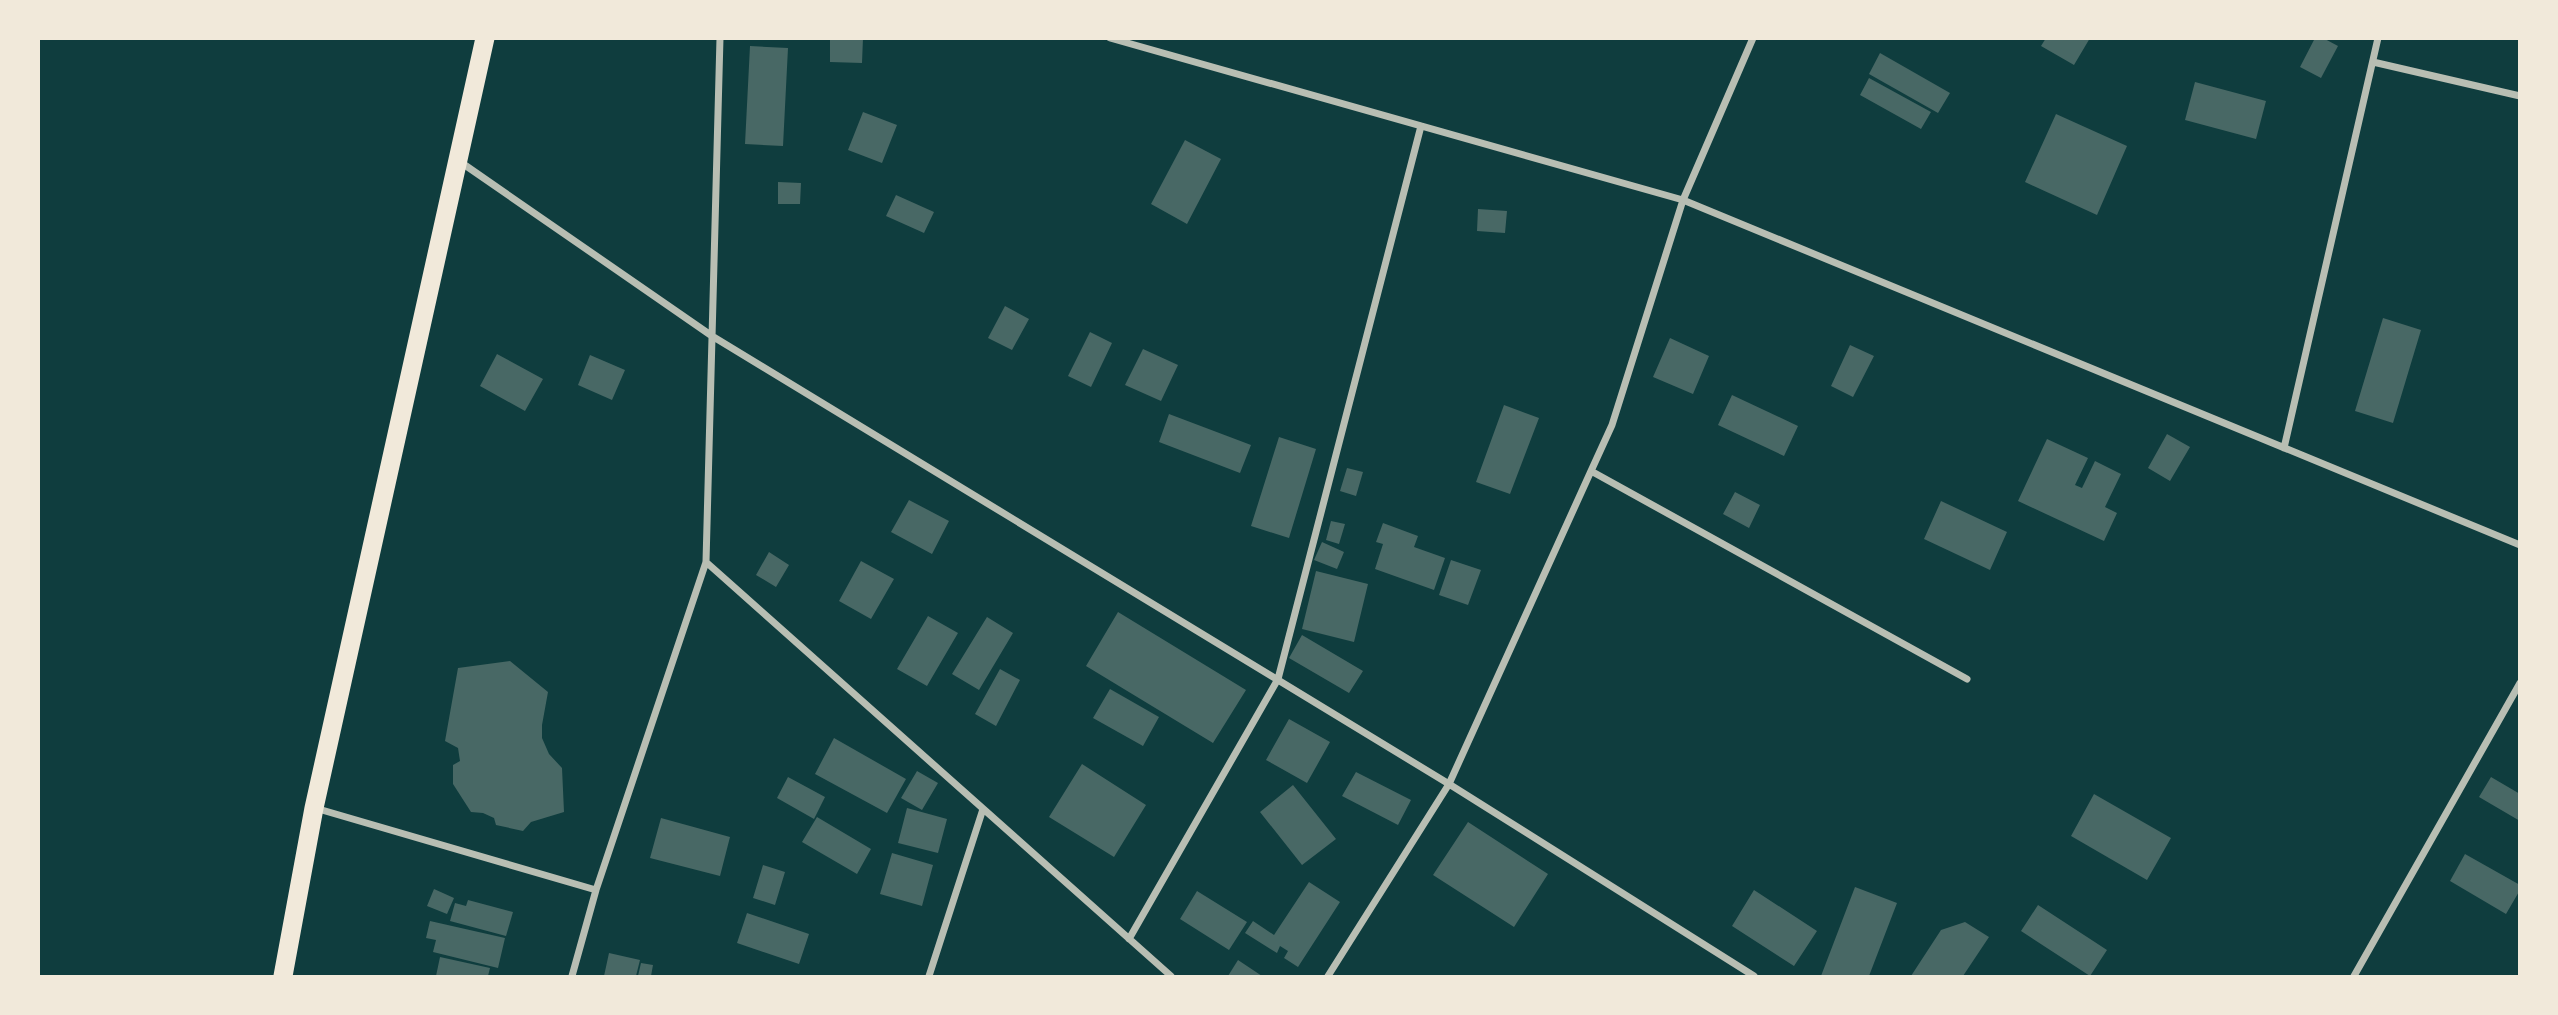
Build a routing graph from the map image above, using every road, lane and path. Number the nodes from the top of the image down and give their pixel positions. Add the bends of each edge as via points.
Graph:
1 (485, 38) edge
2 (720, 38) edge
3 (1110, 38) edge
4 (1753, 38) edge
5 (2378, 38) edge
6 (2373, 62) junction
7 (2519, 96) edge
8 (1421, 126) junction
9 (458, 161) junction
10 (1682, 200) junction
11 (712, 336) junction
12 (2284, 448) junction
13 (1591, 471) junction
14 (2519, 545) edge
15 (706, 562) junction
16 (1967, 679) dead end
17 (1278, 680) junction
18 (2519, 683) edge
19 (1449, 784) junction
20 (314, 808) junction
21 (983, 809) junction
22 (596, 890) junction
23 (1129, 939) junction
24 (283, 976) edge
25 (572, 976) edge
26 (929, 976) edge
27 (1171, 976) edge
28 (1328, 976) edge
29 (1754, 976) edge
30 (2354, 976) edge

1 - 9 highway
2 - 11 street
3 - 8 street
4 - 10 street
5 - 6 street
6 - 7 street
6 - 12 street
8 - 10 street
8 - 17 street
9 - 11 street
9 - 20 highway
10 - 12 street
10 - 13 street via 1612,425
11 - 15 street
11 - 17 street
12 - 14 street
13 - 16 street
13 - 19 street
15 - 21 street
15 - 22 street
17 - 19 street
17 - 23 street
18 - 30 street
19 - 28 street
19 - 29 street
20 - 22 street
20 - 24 highway
21 - 23 street
21 - 26 street
22 - 25 street
23 - 27 street

